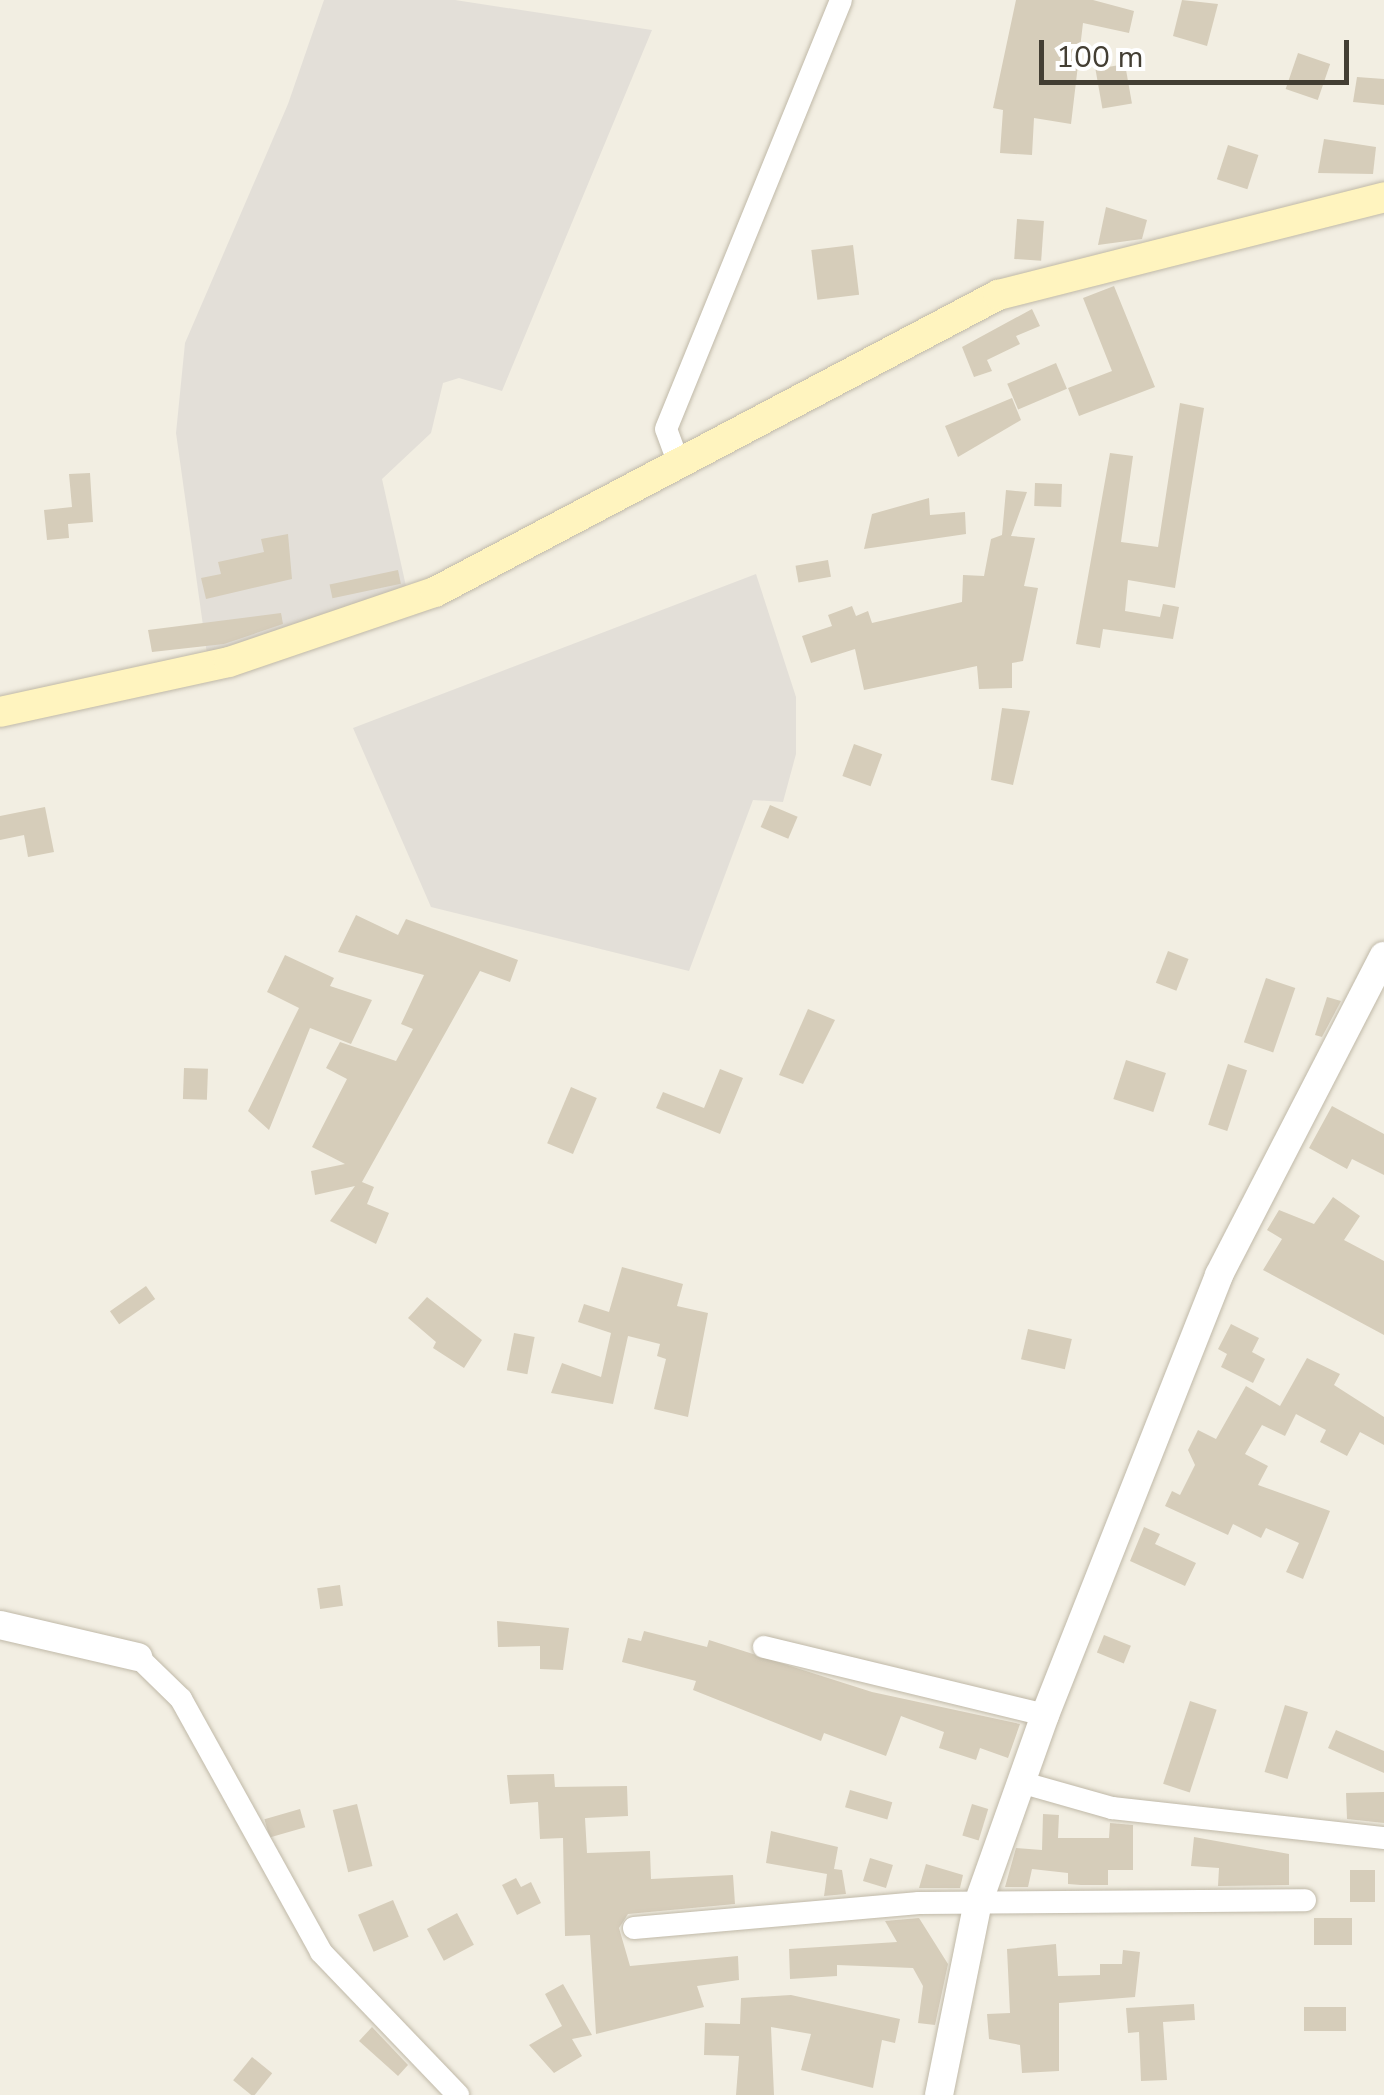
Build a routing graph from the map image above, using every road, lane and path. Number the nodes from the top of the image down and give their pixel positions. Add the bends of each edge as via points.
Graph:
1 (841, 0) edge
2 (1384, 197) edge
3 (680, 467) junction
4 (0, 712) edge
5 (1384, 956) edge
6 (0, 1625) edge
7 (764, 1647) dead end
8 (138, 1657) joint
9 (1046, 1715) junction
10 (1020, 1782) junction
11 (1384, 1838) edge
12 (1305, 1900) dead end
13 (977, 1906) junction
14 (634, 1928) dead end
15 (458, 2095) edge
16 (939, 2095) edge

1 - 3 street via 666,430
2 - 3 main road via 998,295
3 - 4 main road via 348,627
5 - 9 street via 1219,1274
6 - 8 street
7 - 9 street
8 - 15 street via 181,1699 321,1952
9 - 10 street
10 - 11 street via 1112,1808
10 - 13 street
12 - 13 street
13 - 14 street via 919,1903
13 - 16 street

